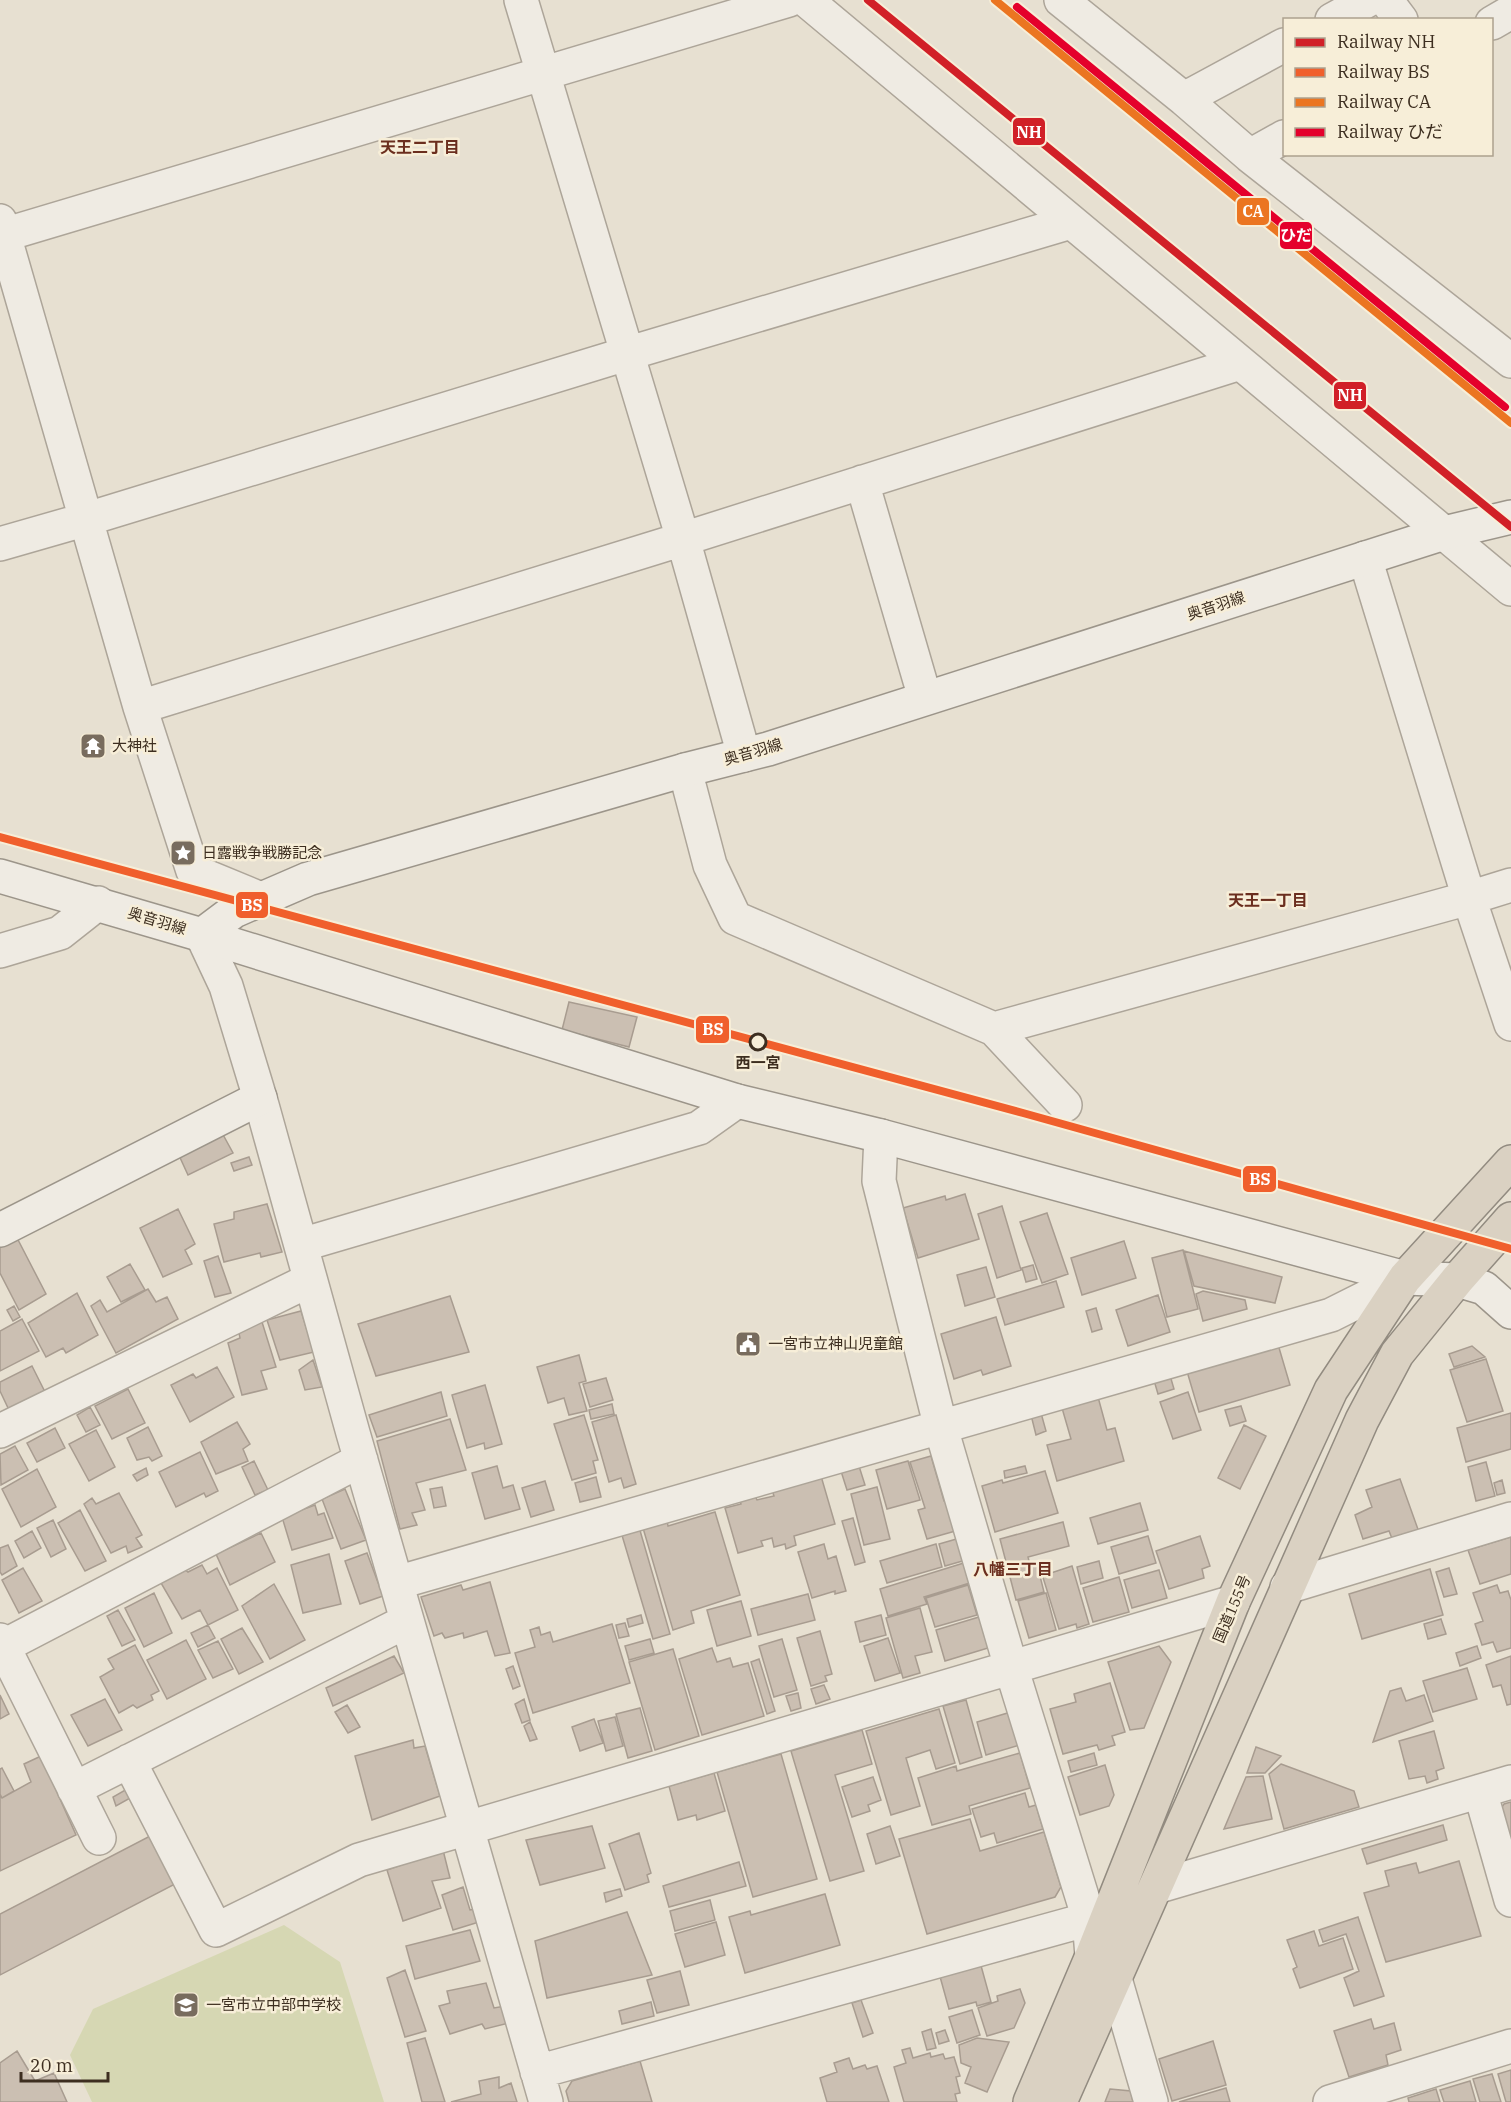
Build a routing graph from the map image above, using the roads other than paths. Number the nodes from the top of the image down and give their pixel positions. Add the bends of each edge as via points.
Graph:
1 (521, 0) edge
2 (789, 0) edge
3 (806, 0) edge
4 (1061, 0) edge
5 (1368, 0) edge
6 (1386, 0) edge
7 (1511, 12) edge
8 (1336, 18) edge
9 (1400, 18) edge
10 (1493, 22) edge
11 (1283, 46) edge
12 (541, 72) junction
13 (1184, 99) junction
14 (1283, 138) edge
15 (1250, 156) junction
16 (1071, 222) junction
17 (1, 230) edge
18 (626, 354) junction
19 (1511, 362) edge
20 (1240, 363) junction
21 (862, 482) junction
22 (1511, 517) edge
23 (87, 519) junction
24 (1444, 533) junction
25 (683, 539) junction
26 (0, 544) edge
27 (1365, 558) junction
28 (1511, 589) edge
29 (925, 699) junction
30 (140, 707) junction
31 (744, 755) junction
32 (685, 770) junction
33 (0, 876) edge
34 (1511, 885) edge
35 (1469, 898) junction
36 (261, 899) junction
37 (98, 903) junction
38 (202, 935) junction
39 (0, 951) edge
40 (1511, 1024) edge
41 (994, 1029) junction
42 (260, 1098) junction
43 (737, 1101) junction
44 (1065, 1105) dead end
45 (881, 1136) junction
46 (1511, 1162) edge
47 (1511, 1220) edge
48 (0, 1230) edge
49 (301, 1245) junction
50 (1405, 1278) junction
51 (310, 1280) junction
52 (1457, 1280) junction
53 (1511, 1312) edge
54 (941, 1428) junction
55 (0, 1431) edge
56 (361, 1460) junction
57 (1511, 1519) edge
58 (396, 1583) junction
59 (1287, 1587) junction
60 (1233, 1602) junction
61 (407, 1621) junction
62 (1, 1645) edge
63 (1011, 1667) junction
64 (129, 1761) junction
65 (1511, 1782) edge
66 (74, 1789) junction
67 (1480, 1791) junction
68 (467, 1829) junction
69 (99, 1838) dead end
70 (1156, 1887) junction
71 (1511, 1900) edge
72 (1089, 1919) junction
73 (1092, 1956) junction
74 (1115, 1979) junction
75 (1511, 2046) edge
76 (542, 2087) edge
77 (1030, 2102) edge
78 (1059, 2102) edge
79 (1151, 2102) edge
80 (1330, 2102) edge

1 - 12 street
2 - 12 street
3 - 16 street
4 - 13 street
5 - 8 street
6 - 9 street
7 - 10 street
11 - 13 street
12 - 17 street
12 - 18 street
13 - 15 street
14 - 15 street
15 - 19 street
16 - 18 street
16 - 20 street
17 - 23 street
18 - 23 street
18 - 25 street
20 - 21 street
20 - 24 street
21 - 25 street
21 - 29 street
22 - 24 street, 奥音羽線
23 - 26 street
23 - 30 street
24 - 27 street, 奥音羽線
24 - 28 street
25 - 30 street
25 - 31 street
27 - 29 street, 奥音羽線
27 - 35 street
29 - 31 street, 奥音羽線
30 - 36 street via 193,871
31 - 32 street, 奥音羽線
32 - 36 street, 奥音羽線 via 308,879
32 - 41 street via 710,865 735,918
33 - 37 street, 奥音羽線
34 - 35 street
35 - 40 street
35 - 41 street
36 - 38 street, 奥音羽線 via 234,911
37 - 38 street, 奥音羽線
37 - 39 street via 60,933
38 - 42 street via 226,986
38 - 43 street
41 - 44 street
42 - 48 street
42 - 49 street
43 - 45 street
43 - 49 street via 699,1128
45 - 50 street
45 - 54 street via 879,1181
46 - 50 highway, 国道155号
47 - 52 highway
49 - 51 street
50 - 52 street
50 - 54 street via 1331,1315
50 - 60 highway, 国道155号 via 1330,1390
51 - 55 street
51 - 56 street
52 - 53 street via 1484,1288
52 - 59 highway via 1397,1354 1362,1420
54 - 58 street
54 - 63 street
56 - 58 street
56 - 62 street
57 - 59 street
58 - 61 street
59 - 70 highway
60 - 63 street
60 - 73 highway, 国道155号
61 - 64 street
61 - 68 street
62 - 66 street
63 - 68 street
63 - 72 street
64 - 66 street
64 - 68 street via 216,1930 358,1860
65 - 67 street
66 - 69 street
67 - 70 street
67 - 71 street
68 - 76 street
70 - 74 highway
72 - 73 street
72 - 76 street
73 - 74 street
73 - 77 highway, 国道155号
74 - 78 highway
74 - 79 street
75 - 80 street

